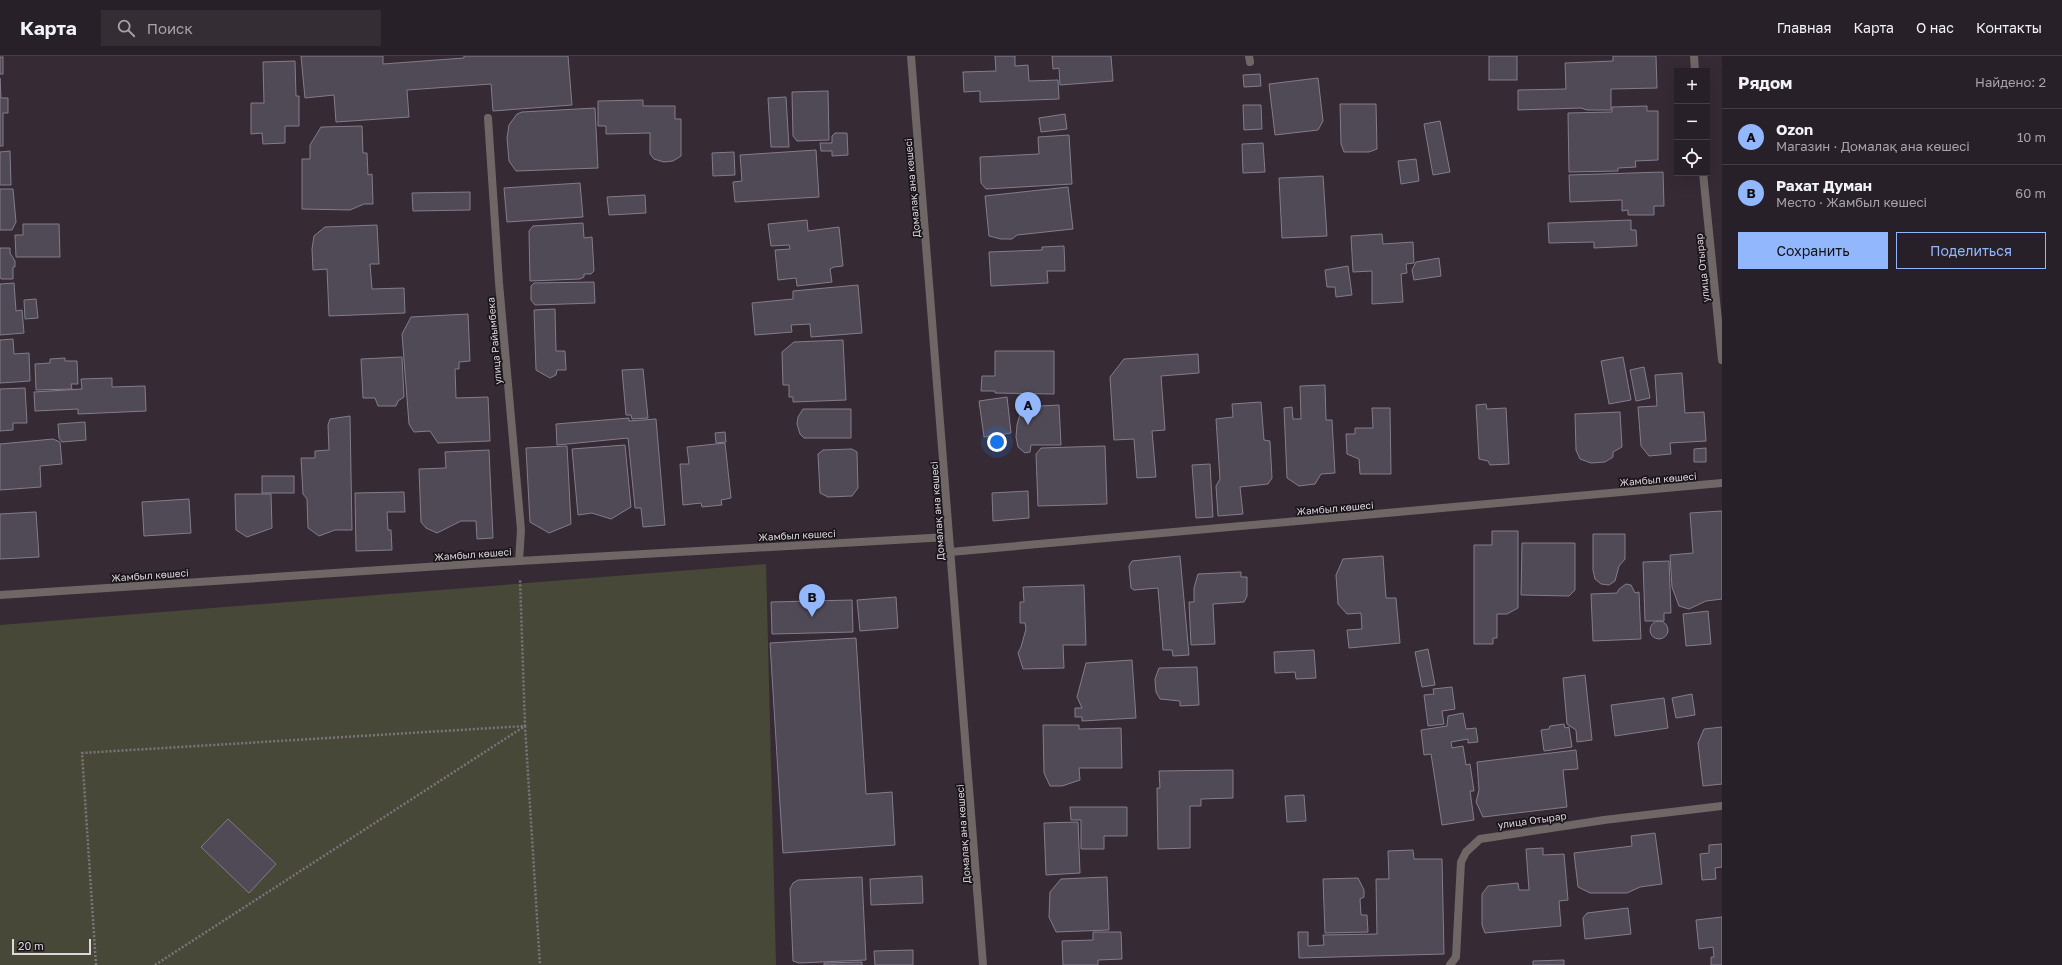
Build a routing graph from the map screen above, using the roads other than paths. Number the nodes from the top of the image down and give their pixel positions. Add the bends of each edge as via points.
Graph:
1 (911, 56) edge
2 (1694, 56) edge
3 (1695, 68) edge
4 (488, 118) dead end
5 (1703, 176) edge
6 (1722, 360) edge
7 (1722, 483) edge
8 (948, 537) junction
9 (950, 552) junction
10 (519, 561) junction
11 (0, 595) edge
12 (1722, 806) edge
13 (983, 965) edge
14 (1450, 965) edge

1 - 8 street, Домалақ ана көшесі
2 - 3 street
4 - 10 street, улица Райымбека via 499,283 521,530
5 - 6 street, улица Отырар
7 - 9 street, Жамбыл көшесі
8 - 9 street, Домалақ ана көшесі
8 - 10 street, Жамбыл көшесі
9 - 13 street, Домалақ ана көшесі
10 - 11 street, Жамбыл көшесі
12 - 14 street, улица Отырар via 1597,821 1480,839 1466,852 1461,862 1456,957

